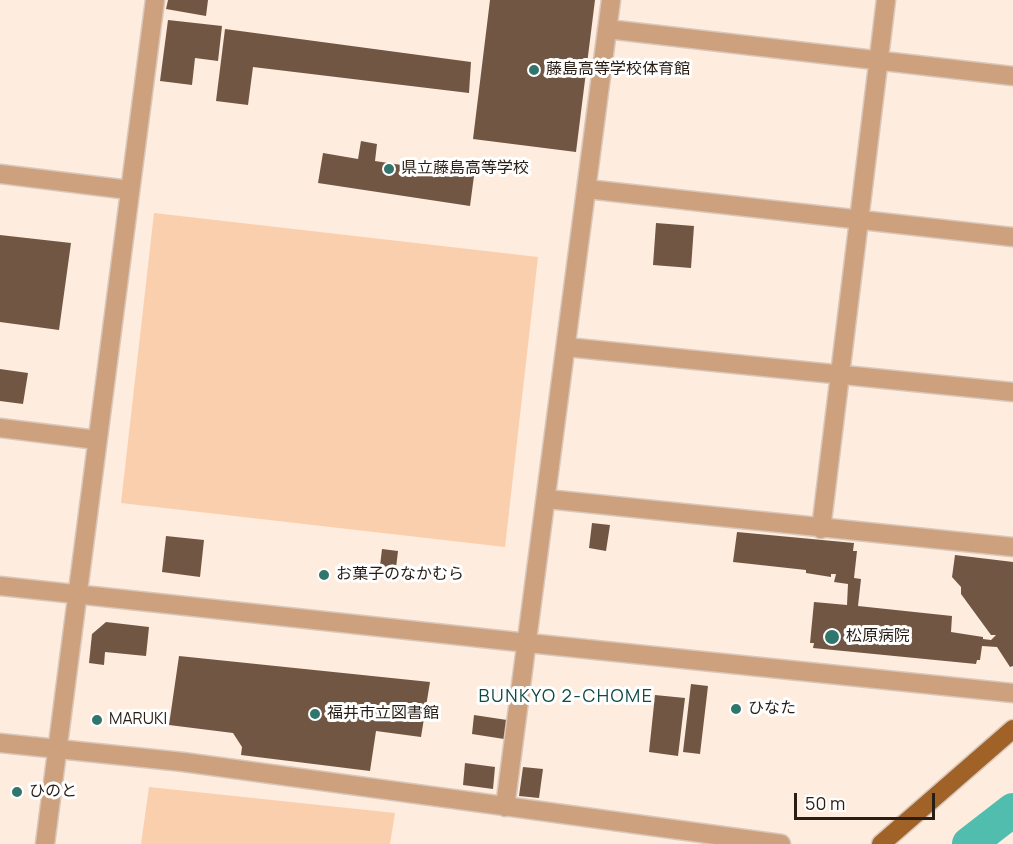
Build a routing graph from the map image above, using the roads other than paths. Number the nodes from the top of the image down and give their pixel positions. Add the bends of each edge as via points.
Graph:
1 (155, 0) edge
2 (611, 0) edge
3 (886, 0) edge
4 (607, 29) junction
5 (880, 60) junction
6 (1013, 76) edge
7 (0, 174) edge
8 (587, 189) junction
9 (129, 190) junction
10 (859, 219) junction
11 (1013, 237) edge
12 (566, 347) junction
13 (840, 375) junction
14 (1013, 392) edge
15 (0, 428) edge
16 (97, 440) junction
17 (547, 499) junction
18 (820, 529) junction
19 (1013, 548) edge
20 (0, 586) edge
21 (77, 595) junction
22 (528, 643) junction
23 (1013, 693) edge
24 (1013, 729) edge
25 (0, 742) edge
26 (57, 750) junction
27 (505, 807) junction
28 (45, 844) edge
29 (781, 844) edge
30 (881, 844) edge

1 - 9 street
2 - 4 street
3 - 5 street
4 - 5 street
4 - 8 street
5 - 6 street
5 - 10 street
7 - 9 street
8 - 10 street
8 - 12 street
9 - 16 street
10 - 11 street
10 - 13 street
12 - 13 street
12 - 17 street
13 - 14 street
13 - 18 street
15 - 16 street
16 - 21 street
17 - 18 street
17 - 22 street
18 - 19 street
20 - 21 street
21 - 22 street
21 - 26 street
22 - 23 street
22 - 27 street
24 - 30 main road
25 - 26 street
26 - 27 street via 183,762
26 - 28 street
27 - 29 street

